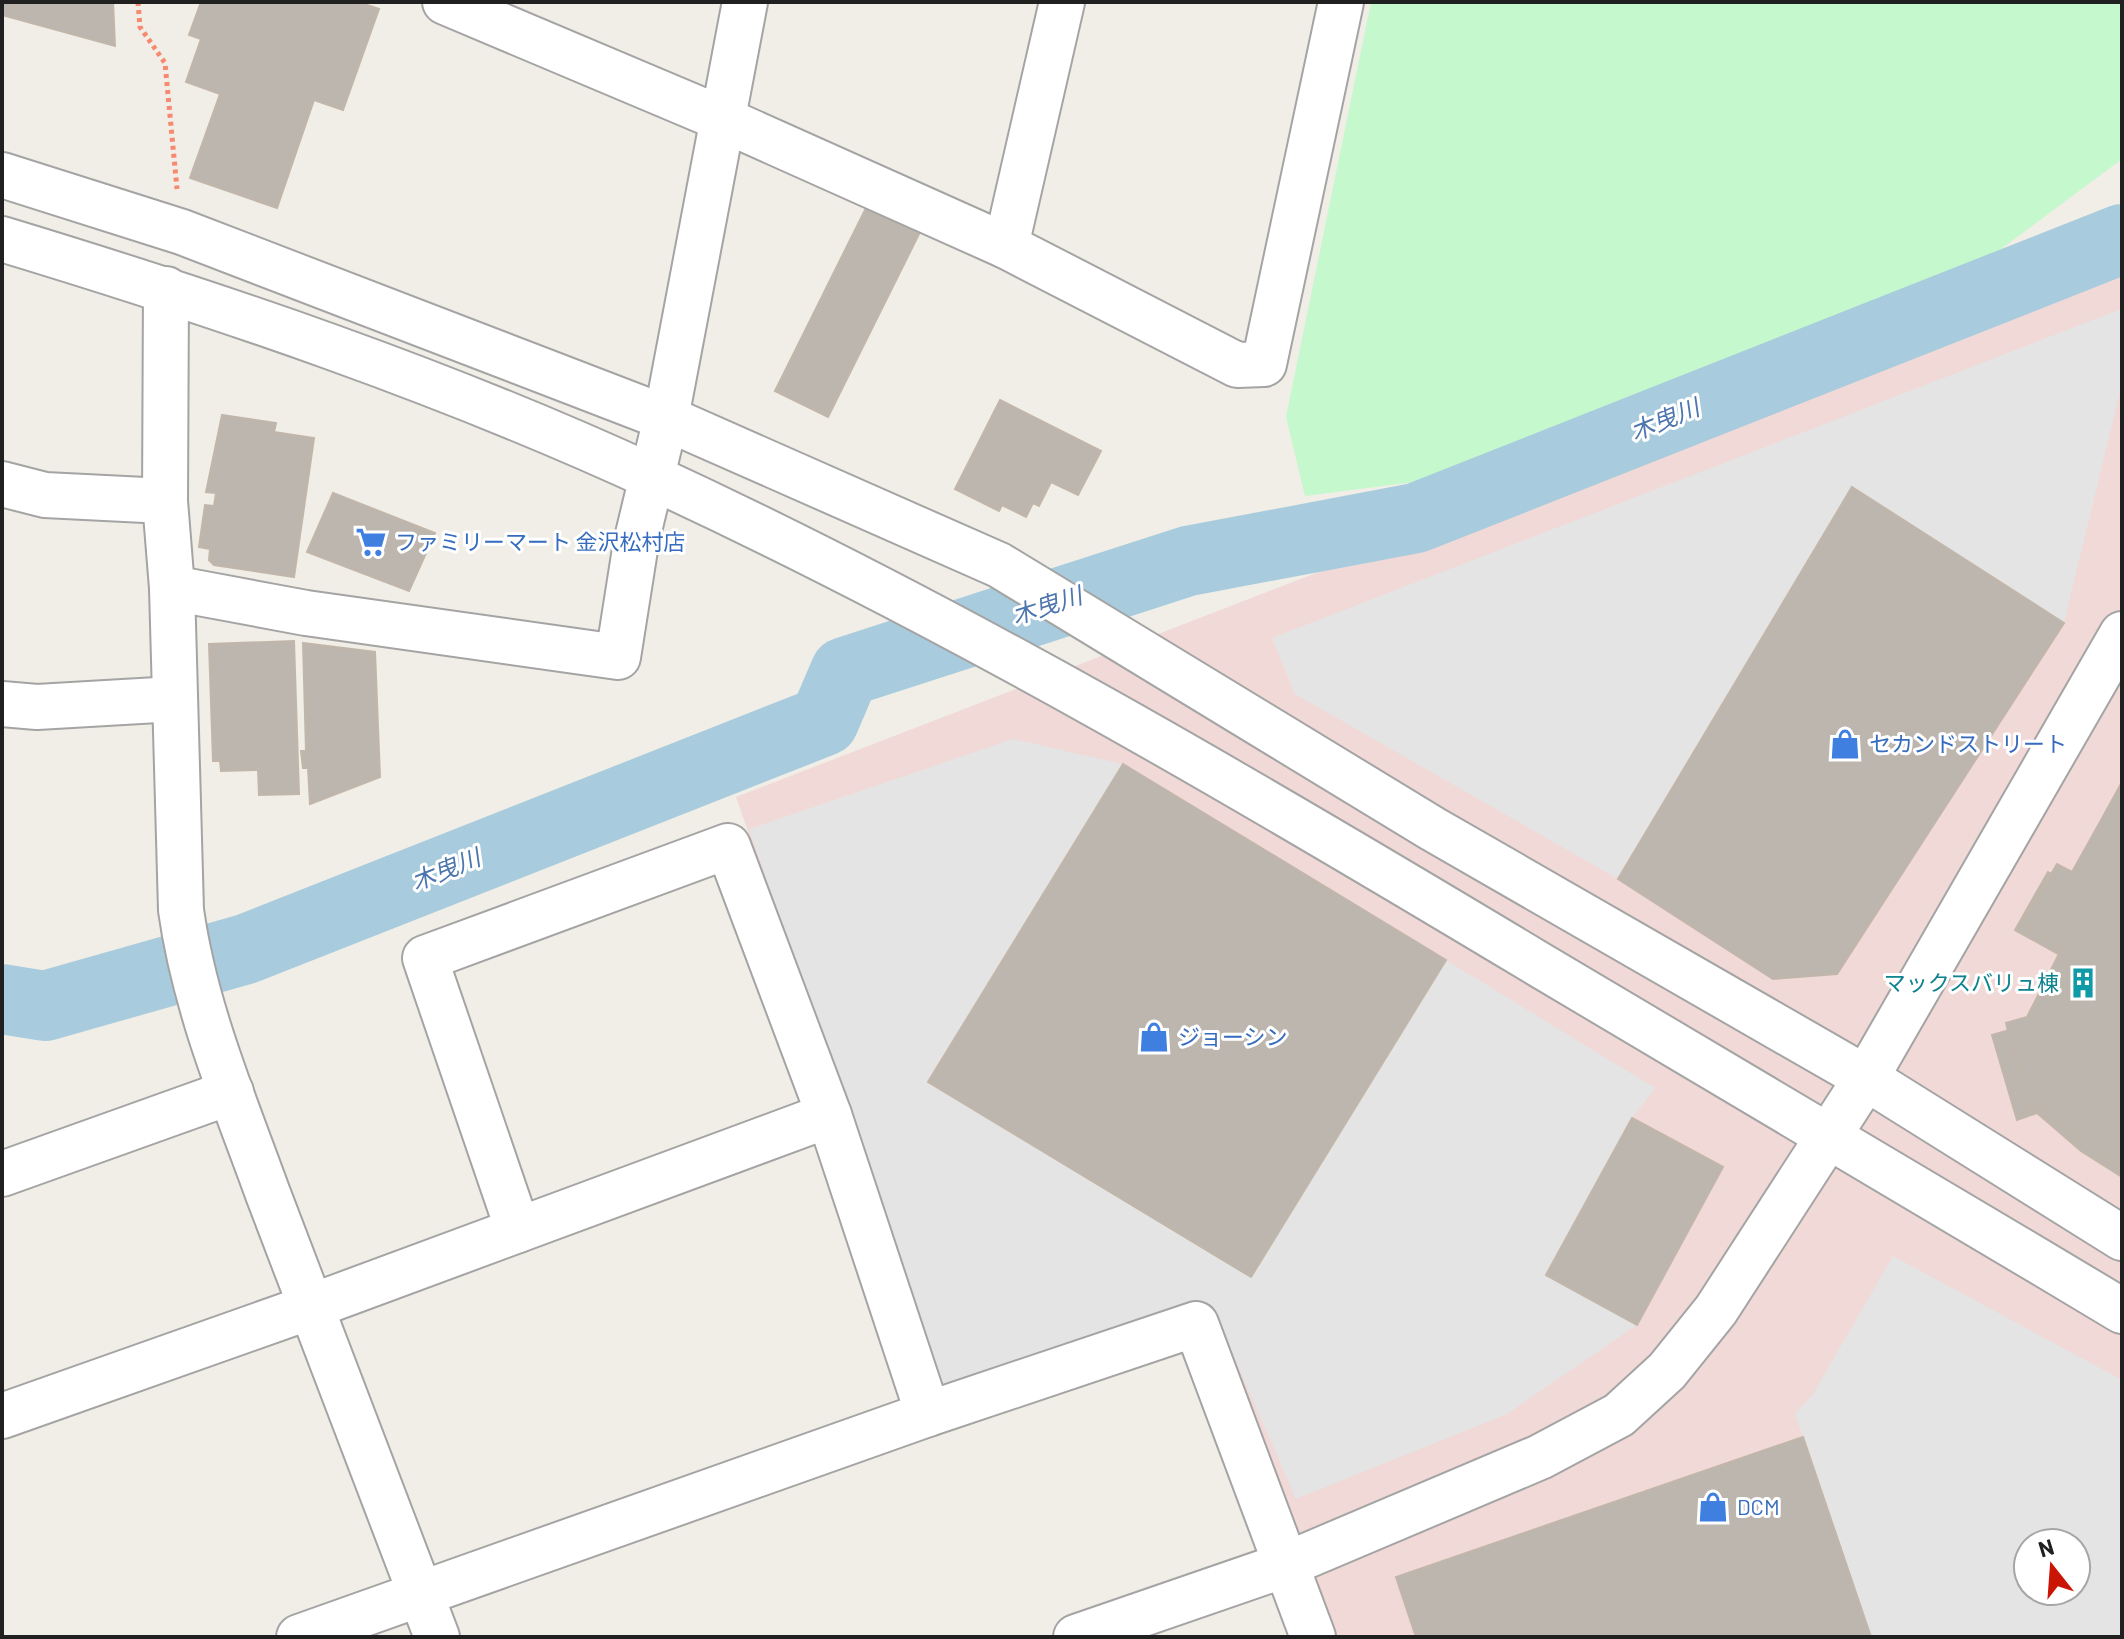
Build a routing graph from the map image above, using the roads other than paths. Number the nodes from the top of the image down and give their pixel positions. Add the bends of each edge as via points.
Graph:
1 (446, 2) edge
2 (745, 2) edge
3 (1062, 2) edge
4 (1341, 2) edge
5 (720, 118) junction
6 (2, 175) edge
7 (2, 239) edge
8 (1006, 246) junction
9 (166, 289) junction
10 (666, 418) junction
11 (652, 477) junction
12 (2, 484) edge
13 (165, 501) junction
14 (172, 588) junction
15 (2122, 634) edge
16 (175, 699) junction
17 (2, 704) edge
18 (1866, 1078) junction
19 (231, 1092) junction
20 (829, 1115) junction
21 (1829, 1138) junction
22 (2, 1174) edge
23 (518, 1230) junction
24 (2122, 1238) edge
25 (310, 1307) junction
26 (2122, 1311) edge
27 (928, 1414) junction
28 (2, 1416) edge
29 (1285, 1565) junction
30 (420, 1593) junction
31 (299, 1637) edge
32 (437, 1637) edge
33 (1076, 1637) edge
34 (1313, 1637) edge

1 - 5 street
2 - 5 street
3 - 8 street
4 - 8 street via 1264,364 1237,365
5 - 8 street
5 - 10 street
6 - 10 street via 182,232
7 - 9 street
9 - 11 street via 470,399
9 - 13 street
10 - 11 street
10 - 18 street via 999,565 1433,829
11 - 14 street via 618,657 306,613
11 - 21 street via 906,599 1100,706 1296,817
12 - 13 street via 45,495
13 - 14 street
14 - 16 street
15 - 18 street
16 - 17 street via 37,707
16 - 19 street via 186,950 196,998
18 - 21 street
18 - 24 street
19 - 22 street
19 - 25 street
20 - 23 street
20 - 23 street via 728,846 425,958
20 - 27 street
21 - 26 street
21 - 29 street via 1716,1310 1667,1371 1619,1415 1540,1457
23 - 25 street
25 - 28 street
25 - 30 street
27 - 29 street via 1196,1324
27 - 30 street
29 - 33 street
29 - 34 street
30 - 31 street
30 - 32 street

